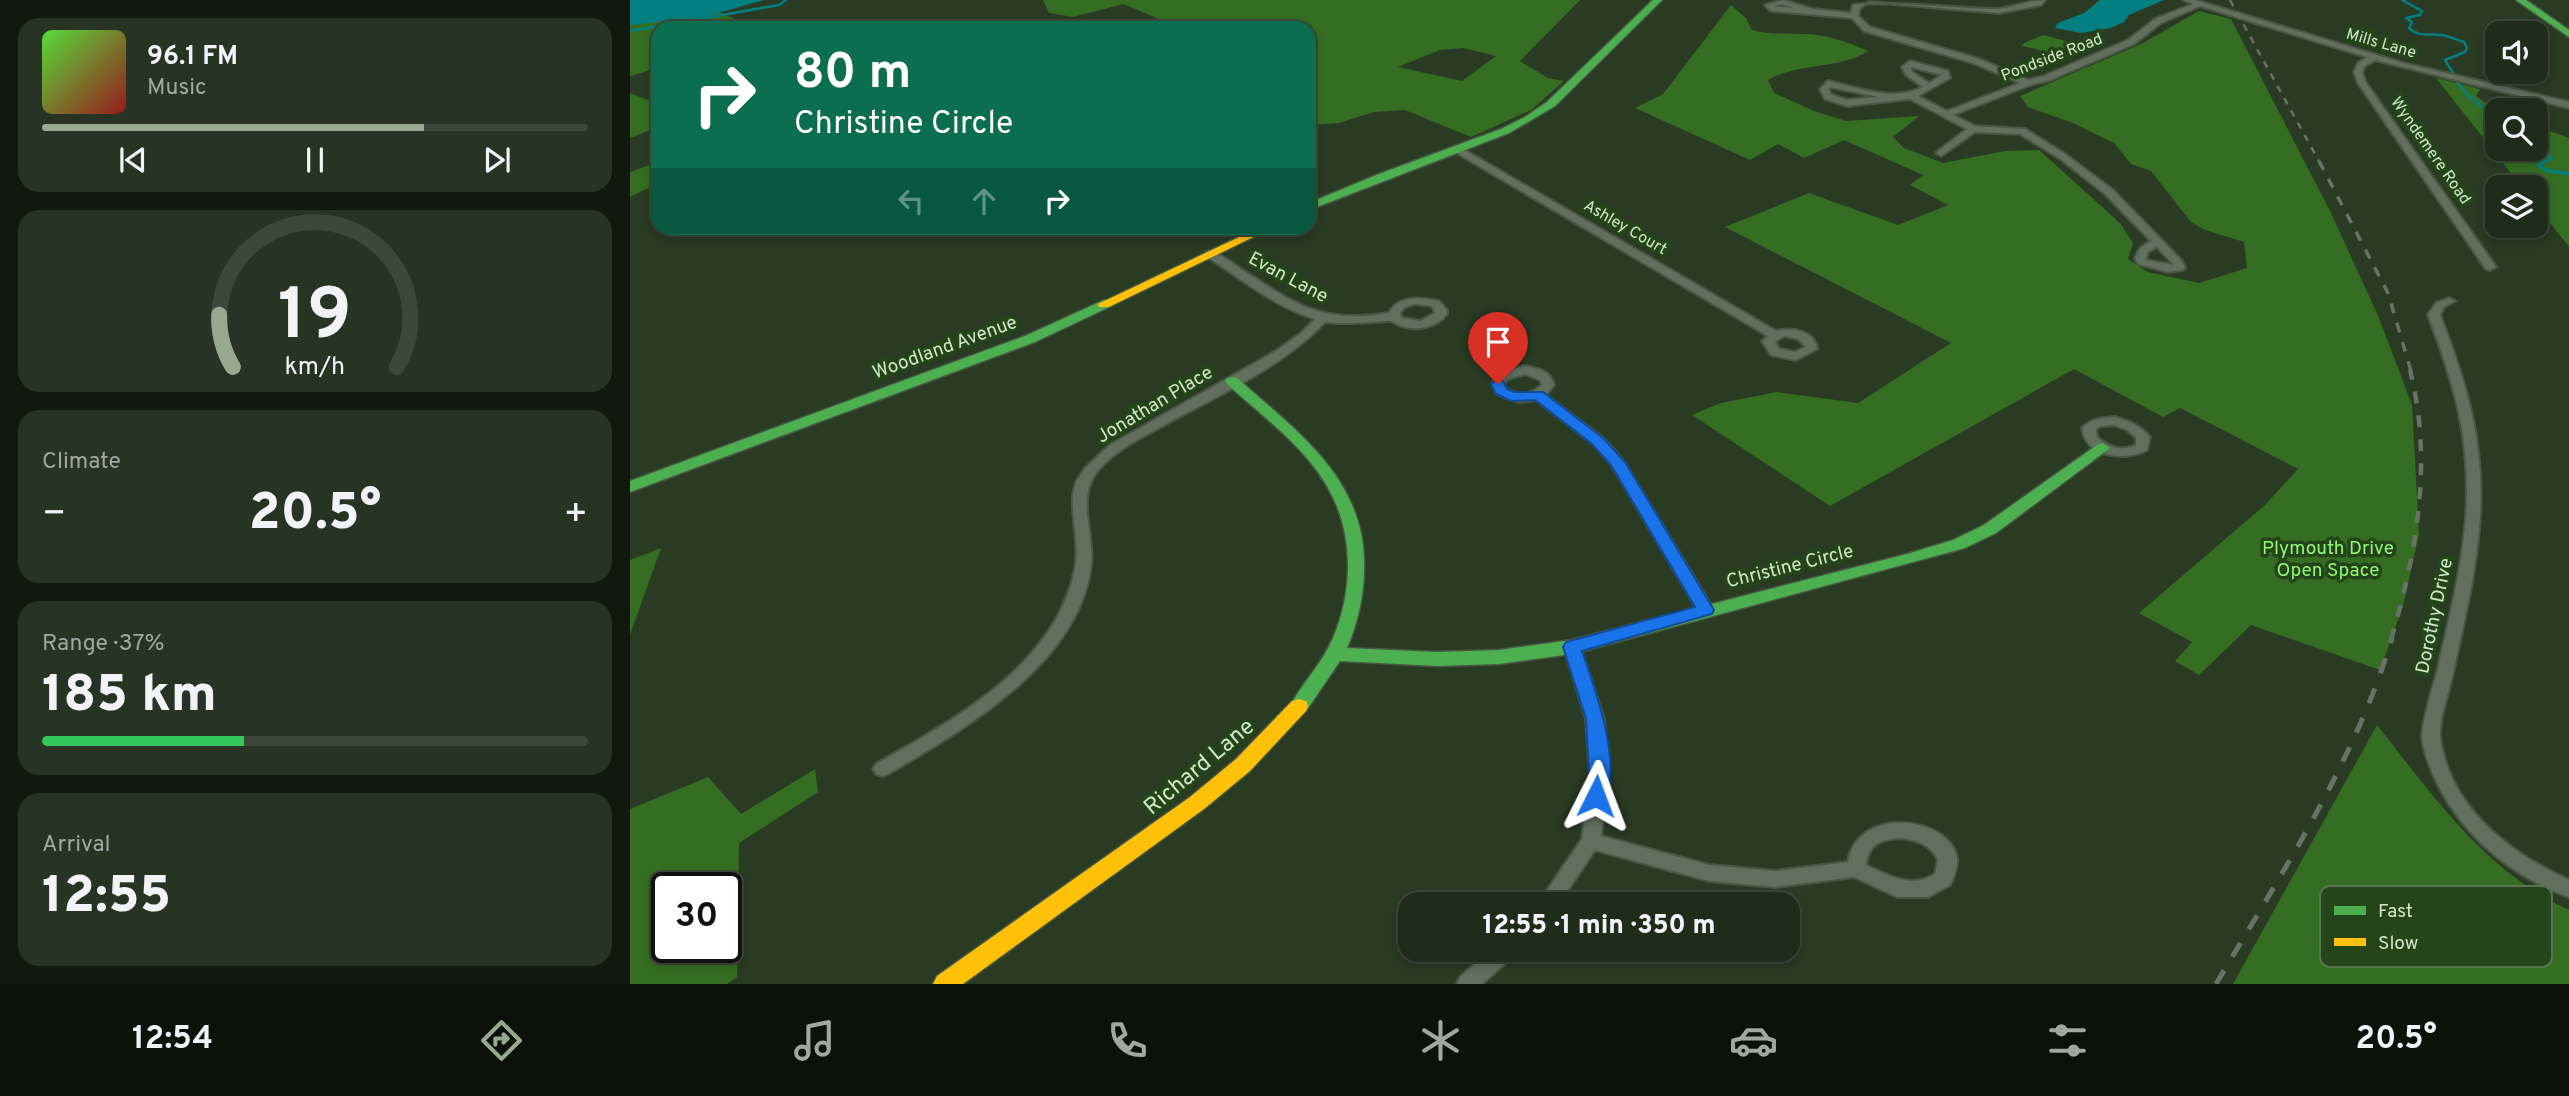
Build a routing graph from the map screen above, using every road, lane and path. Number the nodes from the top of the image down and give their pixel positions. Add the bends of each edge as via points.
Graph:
1 (1658, 0) edge
2 (1868, 0) edge
3 (1925, 0) edge
4 (2041, 0) edge
5 (2187, 0) edge
6 (2520, 0) edge
7 (2200, 4) junction
8 (1940, 7) junction
9 (1811, 10) dead end
10 (1854, 16) junction
11 (2569, 34) edge
12 (2373, 57) junction
13 (2027, 83) junction
14 (1929, 87) dead end
15 (1911, 96) junction
16 (1892, 97) junction
17 (2569, 105) edge
18 (1948, 114) junction
19 (1973, 129) junction
20 (1458, 150) junction
21 (1941, 153) dead end
22 (1316, 204) edge
23 (1251, 235) edge
24 (2156, 243) dead end
25 (1210, 254) junction
26 (2490, 267) dead end
27 (2449, 301) dead end
28 (1394, 316) dead end
29 (1322, 318) junction
30 (1775, 335) dead end
31 (1232, 382) junction
32 (1538, 395) dead end
33 (2102, 448) dead end
34 (630, 487) edge
35 (1706, 610) junction
36 (1572, 647) junction
37 (1336, 654) junction
38 (882, 769) dead end
39 (1591, 841) junction
40 (1856, 869) junction
41 (2569, 888) edge
42 (1556, 892) edge
43 (1492, 962) edge
44 (945, 984) edge
45 (1467, 984) edge

1 - 20 street via 1550,104 1505,131
2 - 8 street
2 - 10 street via 1856,7
3 - 8 street
4 - 8 street via 2000,11
5 - 7 street, Mills Lane
6 - 11 street
7 - 12 street, Mills Lane
7 - 13 street, Pondside Road via 2158,21 2131,42
9 - 10 street
10 - 13 street via 1867,29 1976,61
12 - 17 street, Mills Lane
12 - 26 street, Wyndemere Road via 2358,72 2362,83
13 - 18 street, Pondside Road
14 - 15 street
15 - 16 street
15 - 18 street
16 - 16 street via 1847,103 1828,97 1824,89 1828,84
18 - 19 street
19 - 21 street
19 - 24 street via 2022,131 2034,137 2109,192
20 - 22 street
20 - 30 street, Ashley Court
23 - 25 street, Woodland Avenue
25 - 29 street, Evan Lane
25 - 34 street, Woodland Avenue via 1030,340
27 - 41 street, Dorothy Drive via 2434,315 2457,376 2471,442 2472,527 2464,589 2431,736 2433,755 2441,778 2472,821 2527,867
28 - 29 street, Evan Lane
29 - 31 street, Jonathan Place via 1304,337
31 - 37 street, Richard Lane via 1325,469 1352,519 1357,579
31 - 38 street, Jonathan Place via 1119,446 1089,471 1078,500 1085,546 1083,569 1063,621 1042,651 990,701 941,736
32 - 35 street via 1598,441 1617,462
33 - 35 street, Christine Circle via 1990,528 1959,544
35 - 36 street, Christine Circle
36 - 37 street, Christine Circle via 1437,659
36 - 39 street via 1595,719 1599,774
37 - 44 street, Richard Lane via 1289,719 1206,799
39 - 40 street via 1709,873 1775,879
39 - 42 street
40 - 40 street via 1897,889 1928,889 1943,879 1948,862 1945,850 1931,839 1892,830 1871,838 1859,850
43 - 45 street

